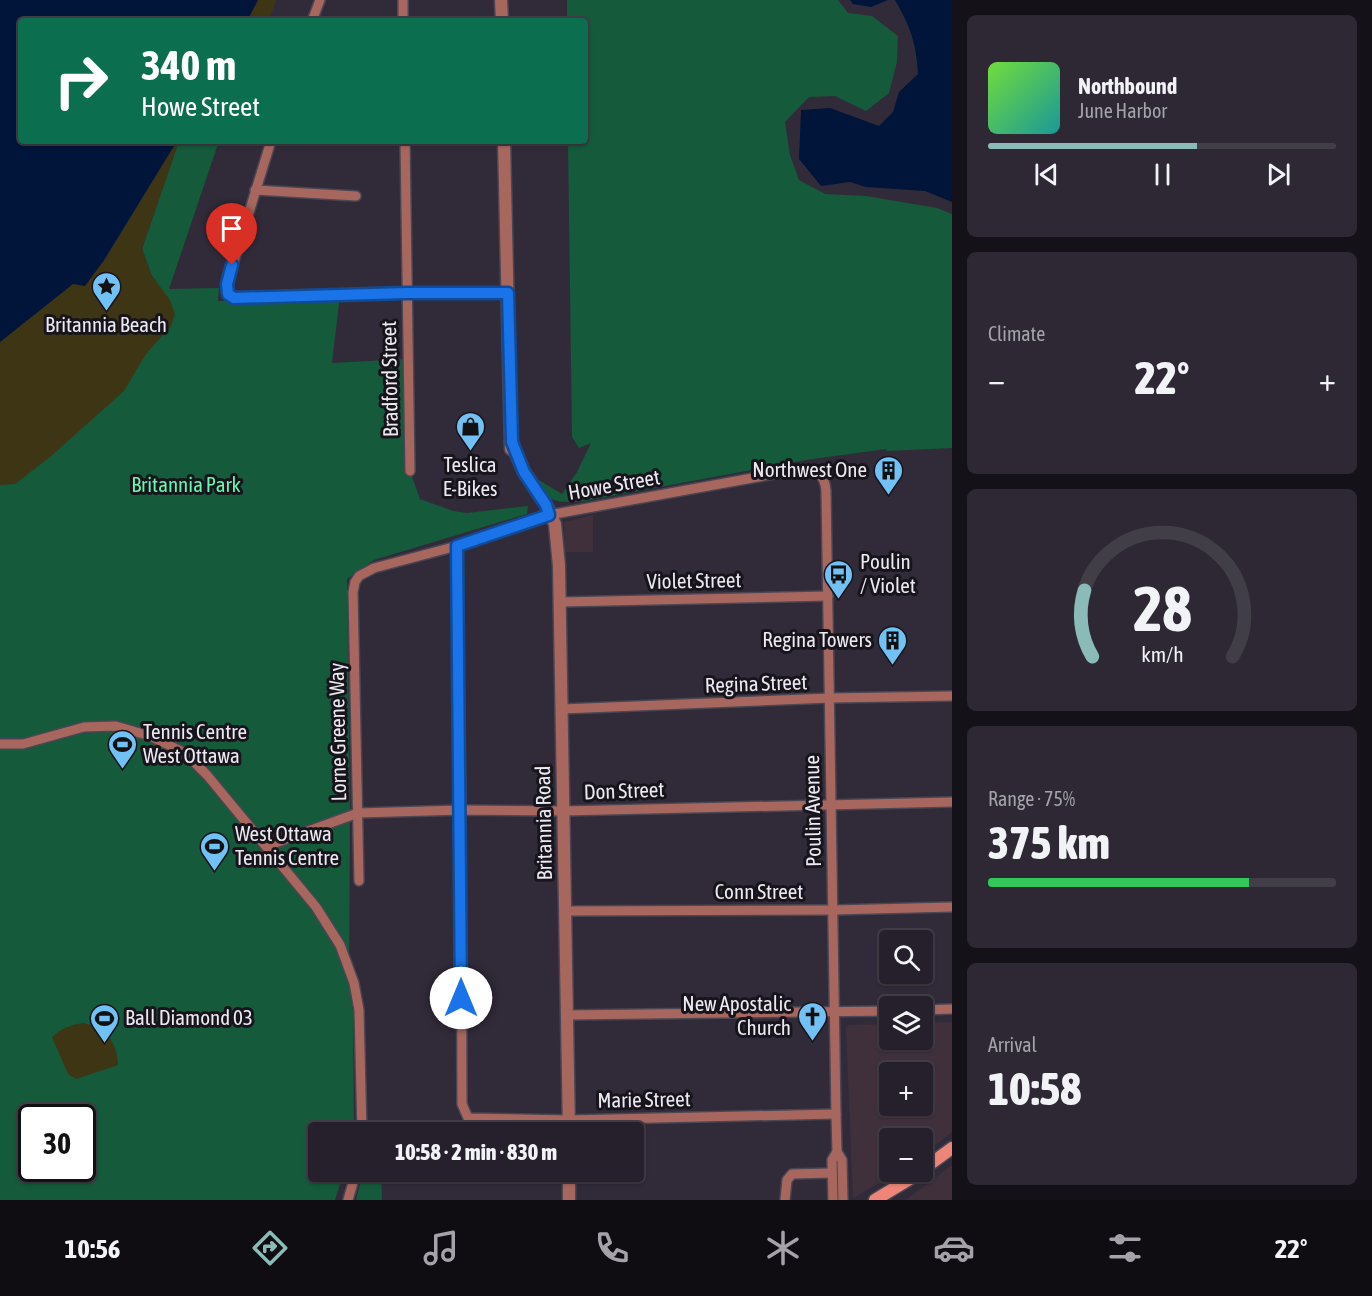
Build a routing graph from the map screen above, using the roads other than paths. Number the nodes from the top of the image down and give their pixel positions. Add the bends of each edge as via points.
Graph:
1 (320, 0) edge
2 (403, 0) edge
3 (501, 0) edge
4 (313, 18) edge
5 (403, 18) edge
6 (502, 18) edge
7 (270, 144) edge
8 (405, 144) edge
9 (504, 144) edge
10 (255, 190) junction
11 (356, 196) dead end
12 (406, 293) junction
13 (508, 293) junction
14 (410, 471) dead end
15 (819, 473) joint
16 (549, 515) junction
17 (457, 546) junction
18 (355, 582) joint
19 (828, 596) junction
20 (561, 602) junction
21 (952, 696) edge
22 (830, 698) junction
23 (562, 709) junction
24 (0, 744) edge
25 (952, 801) edge
26 (831, 803) junction
27 (461, 810) junction
28 (563, 811) junction
29 (358, 813) junction
30 (267, 846) junction
31 (359, 881) dead end
32 (952, 908) edge
33 (833, 910) junction
34 (566, 911) junction
35 (952, 1009) edge
36 (933, 1010) edge
37 (879, 1011) edge
38 (835, 1012) junction
39 (568, 1016) junction
40 (836, 1114) junction
41 (362, 1122) edge
42 (518, 1122) edge
43 (569, 1122) edge
44 (644, 1123) edge
45 (952, 1148) edge
46 (837, 1152) junction
47 (933, 1163) edge
48 (832, 1173) junction
49 (353, 1182) edge
50 (569, 1182) edge
51 (906, 1182) edge
52 (908, 1182) edge
53 (348, 1200) edge
54 (569, 1200) edge
55 (785, 1200) edge
56 (833, 1200) edge
57 (843, 1200) edge
58 (875, 1200) edge
59 (891, 1200) edge

1 - 4 street
2 - 5 street
3 - 6 street
7 - 10 street
8 - 12 street, Bradford Street
9 - 13 street, Britannia Road
10 - 11 street
10 - 12 street via 227,284 228,294 234,298
12 - 13 street
12 - 14 street, Bradford Street
13 - 16 street, Britannia Road via 512,442
15 - 16 street, Howe Street via 802,469
15 - 19 street, Poulin Avenue via 826,491
16 - 17 street, Howe Street
16 - 20 street, Britannia Road via 555,524
17 - 18 street, Howe Street via 375,568
17 - 27 street
18 - 29 street, Lorne Greene Way
19 - 20 street, Violet Street
19 - 22 street, Poulin Avenue
20 - 23 street, Britannia Road
21 - 22 street, Regina Street
22 - 23 street, Regina Street
22 - 26 street, Poulin Avenue
23 - 28 street, Britannia Road
24 - 30 street via 23,744 84,727 116,726 150,736 185,753
25 - 26 street, Don Street
26 - 28 street, Don Street
26 - 33 street, Poulin Avenue
27 - 28 street, Don Street
27 - 29 street, Don Street
27 - 42 street, Marie Street via 462,1104 468,1118
28 - 34 street, Britannia Road
29 - 30 street, Don Street
29 - 31 street, Lorne Greene Way
30 - 41 street via 327,921 351,974 360,1019
32 - 33 street, Conn Street
33 - 34 street, Conn Street
33 - 38 street, Poulin Avenue
34 - 39 street, Britannia Road
35 - 36 street
37 - 38 street
38 - 39 street
38 - 40 street, Poulin Avenue
39 - 43 street, Britannia Road
40 - 44 street, Marie Street
40 - 46 street, Poulin Avenue
45 - 47 main road
46 - 48 street, Poulin Avenue via 832,1160
46 - 57 street, Poulin Avenue via 842,1160
48 - 55 street via 792,1174 787,1180
48 - 56 street, Poulin Avenue
49 - 53 street
50 - 54 street
51 - 58 main road
52 - 59 main road

